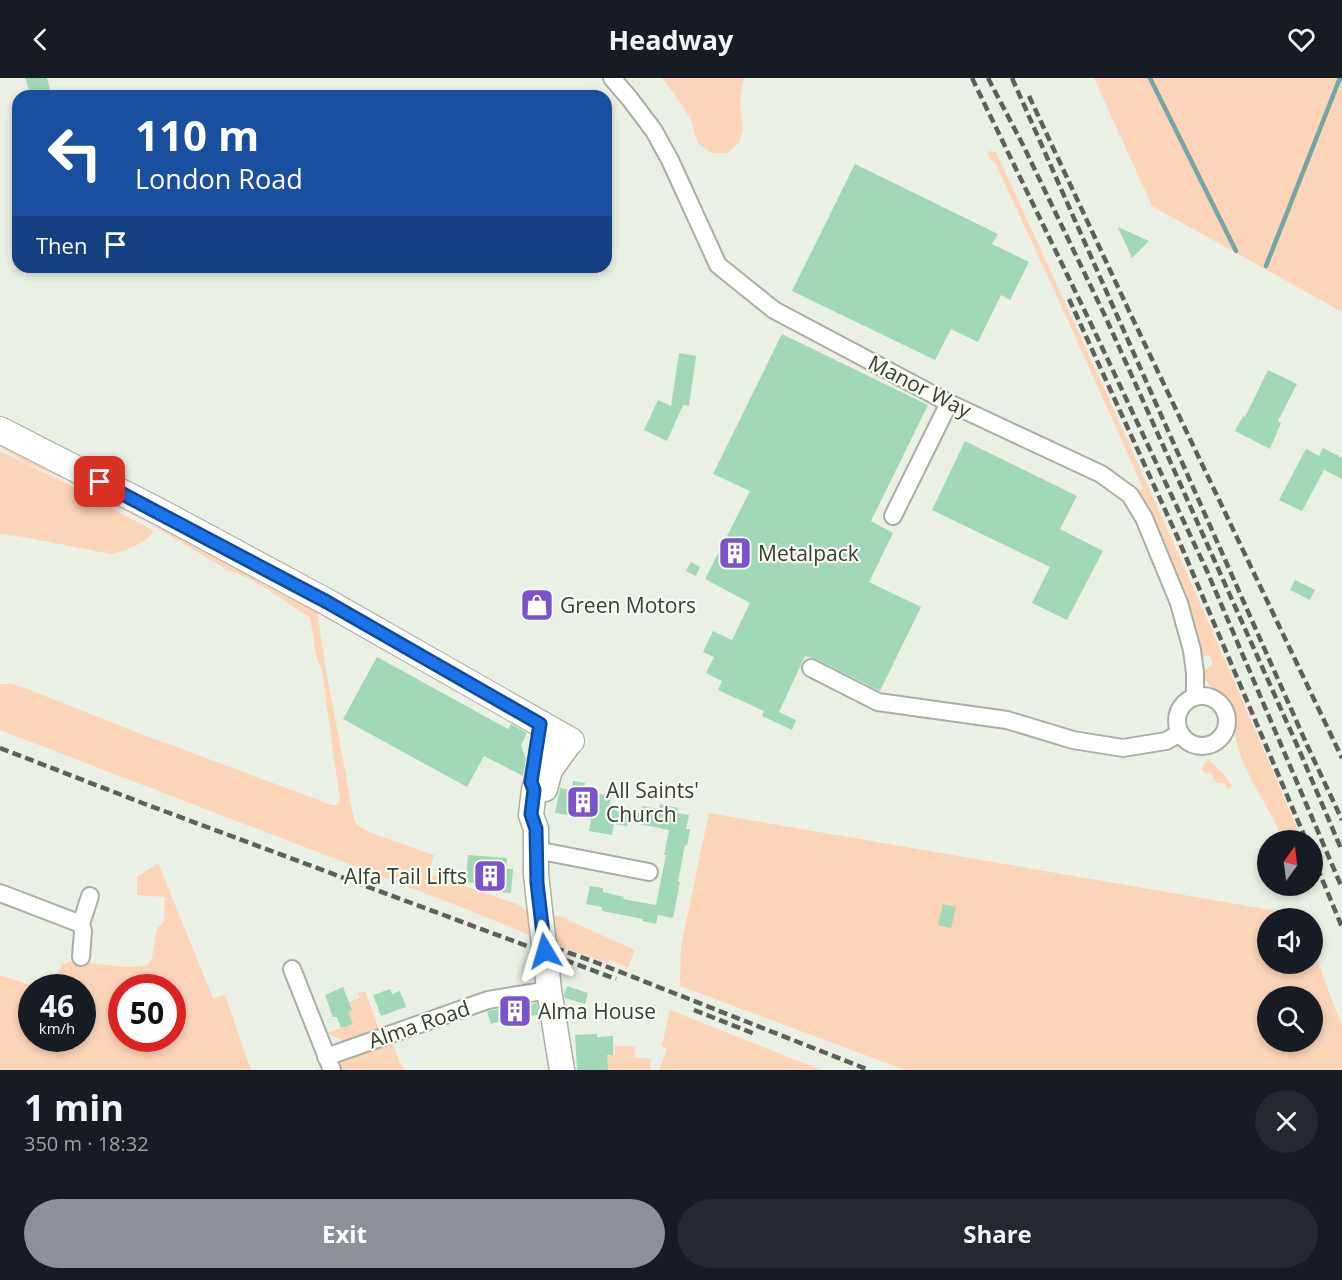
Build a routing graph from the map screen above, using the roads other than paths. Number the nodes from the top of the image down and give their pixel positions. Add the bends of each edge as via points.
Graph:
1 (612, 78) edge
2 (949, 403) junction
3 (0, 430) edge
4 (893, 516) dead end
5 (812, 668) dead end
6 (1195, 697) junction
7 (556, 733) junction
8 (1180, 733) junction
9 (536, 840) junction
10 (649, 872) dead end
11 (0, 893) edge
12 (90, 896) dead end
13 (81, 924) junction
14 (81, 957) dead end
15 (292, 969) dead end
16 (548, 980) junction
17 (329, 1063) edge
18 (562, 1070) edge

1 - 2 street, Manor Way via 654,131 718,265 774,310
2 - 4 street
2 - 6 street, Manor Way via 1101,474 1130,495 1144,518 1179,603 1192,650
3 - 7 main road via 327,602
5 - 8 street via 878,702 1007,720 1073,740 1123,748 1166,741
6 - 8 street via 1181,708 1177,724
6 - 8 street via 1218,701 1227,714 1226,730 1216,743 1200,747
7 - 9 main road via 556,760 547,778
7 - 9 main road via 531,782
9 - 10 street
9 - 16 main road, bridge
11 - 13 street
12 - 13 street
13 - 14 street
15 - 17 street
16 - 17 street, Alma Road
16 - 18 main road

